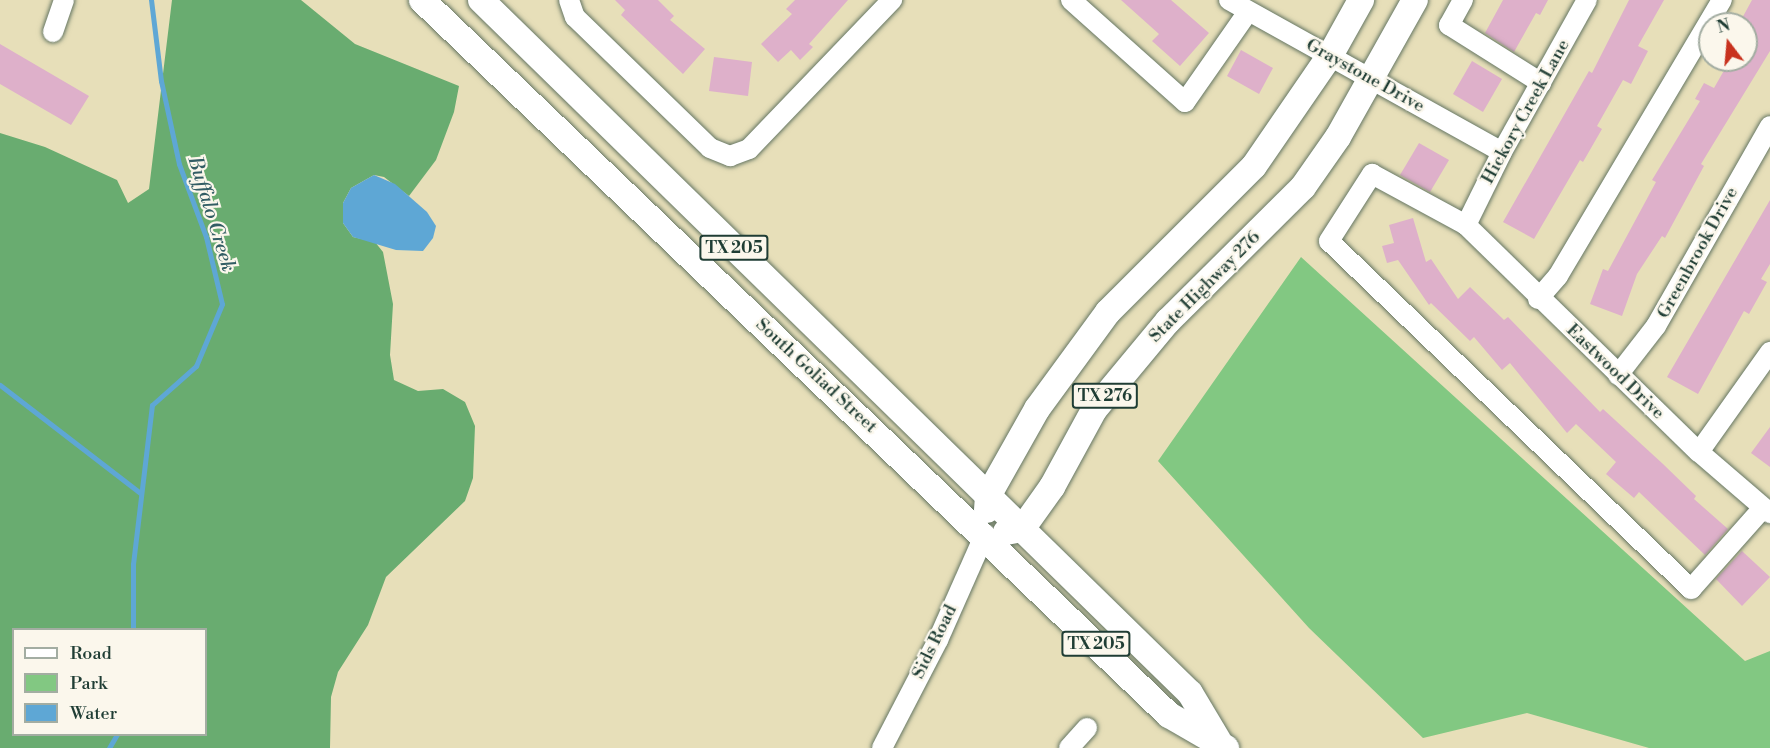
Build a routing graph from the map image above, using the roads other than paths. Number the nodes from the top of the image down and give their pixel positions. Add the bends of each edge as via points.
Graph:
1 (64, 0) edge
2 (422, 0) edge
3 (481, 0) edge
4 (569, 0) edge
5 (892, 0) edge
6 (1071, 0) edge
7 (1229, 0) edge
8 (1361, 0) edge
9 (1415, 0) edge
10 (1463, 0) edge
11 (1587, 0) edge
12 (1722, 0) edge
13 (1247, 13) junction
14 (53, 32) dead end
15 (1330, 54) junction
16 (1370, 80) junction
17 (1541, 83) junction
18 (1770, 126) edge
19 (1502, 152) junction
20 (1466, 225) junction
21 (1538, 299) junction
22 (1770, 352) edge
23 (1618, 375) junction
24 (1699, 452) junction
25 (988, 496) junction
26 (1767, 510) edge
27 (1022, 529) junction
28 (984, 534) junction
29 (1088, 728) dead end
30 (1218, 746) edge
31 (882, 748) edge
32 (1069, 748) edge

1 - 14 street
2 - 28 main road, South Goliad Street / TX 205
3 - 25 main road, South Goliad Street / TX 205
4 - 5 street via 575,17 583,25 710,148 730,156 749,149
6 - 13 street via 1185,102
7 - 13 street, Graystone Drive
8 - 15 main road, TX 276
9 - 16 main road, State Highway 276 / TX 276
10 - 17 street via 1449,25
11 - 17 street, Hickory Creek Lane
12 - 21 street via 1558,276
13 - 15 street, Graystone Drive
15 - 16 street, Graystone Drive
15 - 25 main road, TX 276 via 1254,166 1108,312 1037,409
16 - 19 street, Graystone Drive
16 - 27 main road, State Highway 276 / TX 276 via 1338,137 1303,187 1168,321 1094,410 1052,487
17 - 19 street, Hickory Creek Lane
18 - 23 street, Greenbrook Drive via 1656,326
19 - 20 street, Hickory Creek Lane
20 - 21 street, Eastwood Drive
20 - 26 street, Eastwood Drive via 1372,174 1329,241 1691,589
21 - 23 street, Eastwood Drive
22 - 24 street
23 - 24 street, Eastwood Drive
24 - 26 street, Eastwood Drive
25 - 27 main road, South Goliad Street / TX 205
25 - 28 main road, TX 276
27 - 28 main road
27 - 30 main road, South Goliad Street / TX 205 via 1190,693
28 - 30 main road, South Goliad Street / TX 205 via 1169,715
28 - 31 street, Sids Road via 938,640
29 - 32 street

